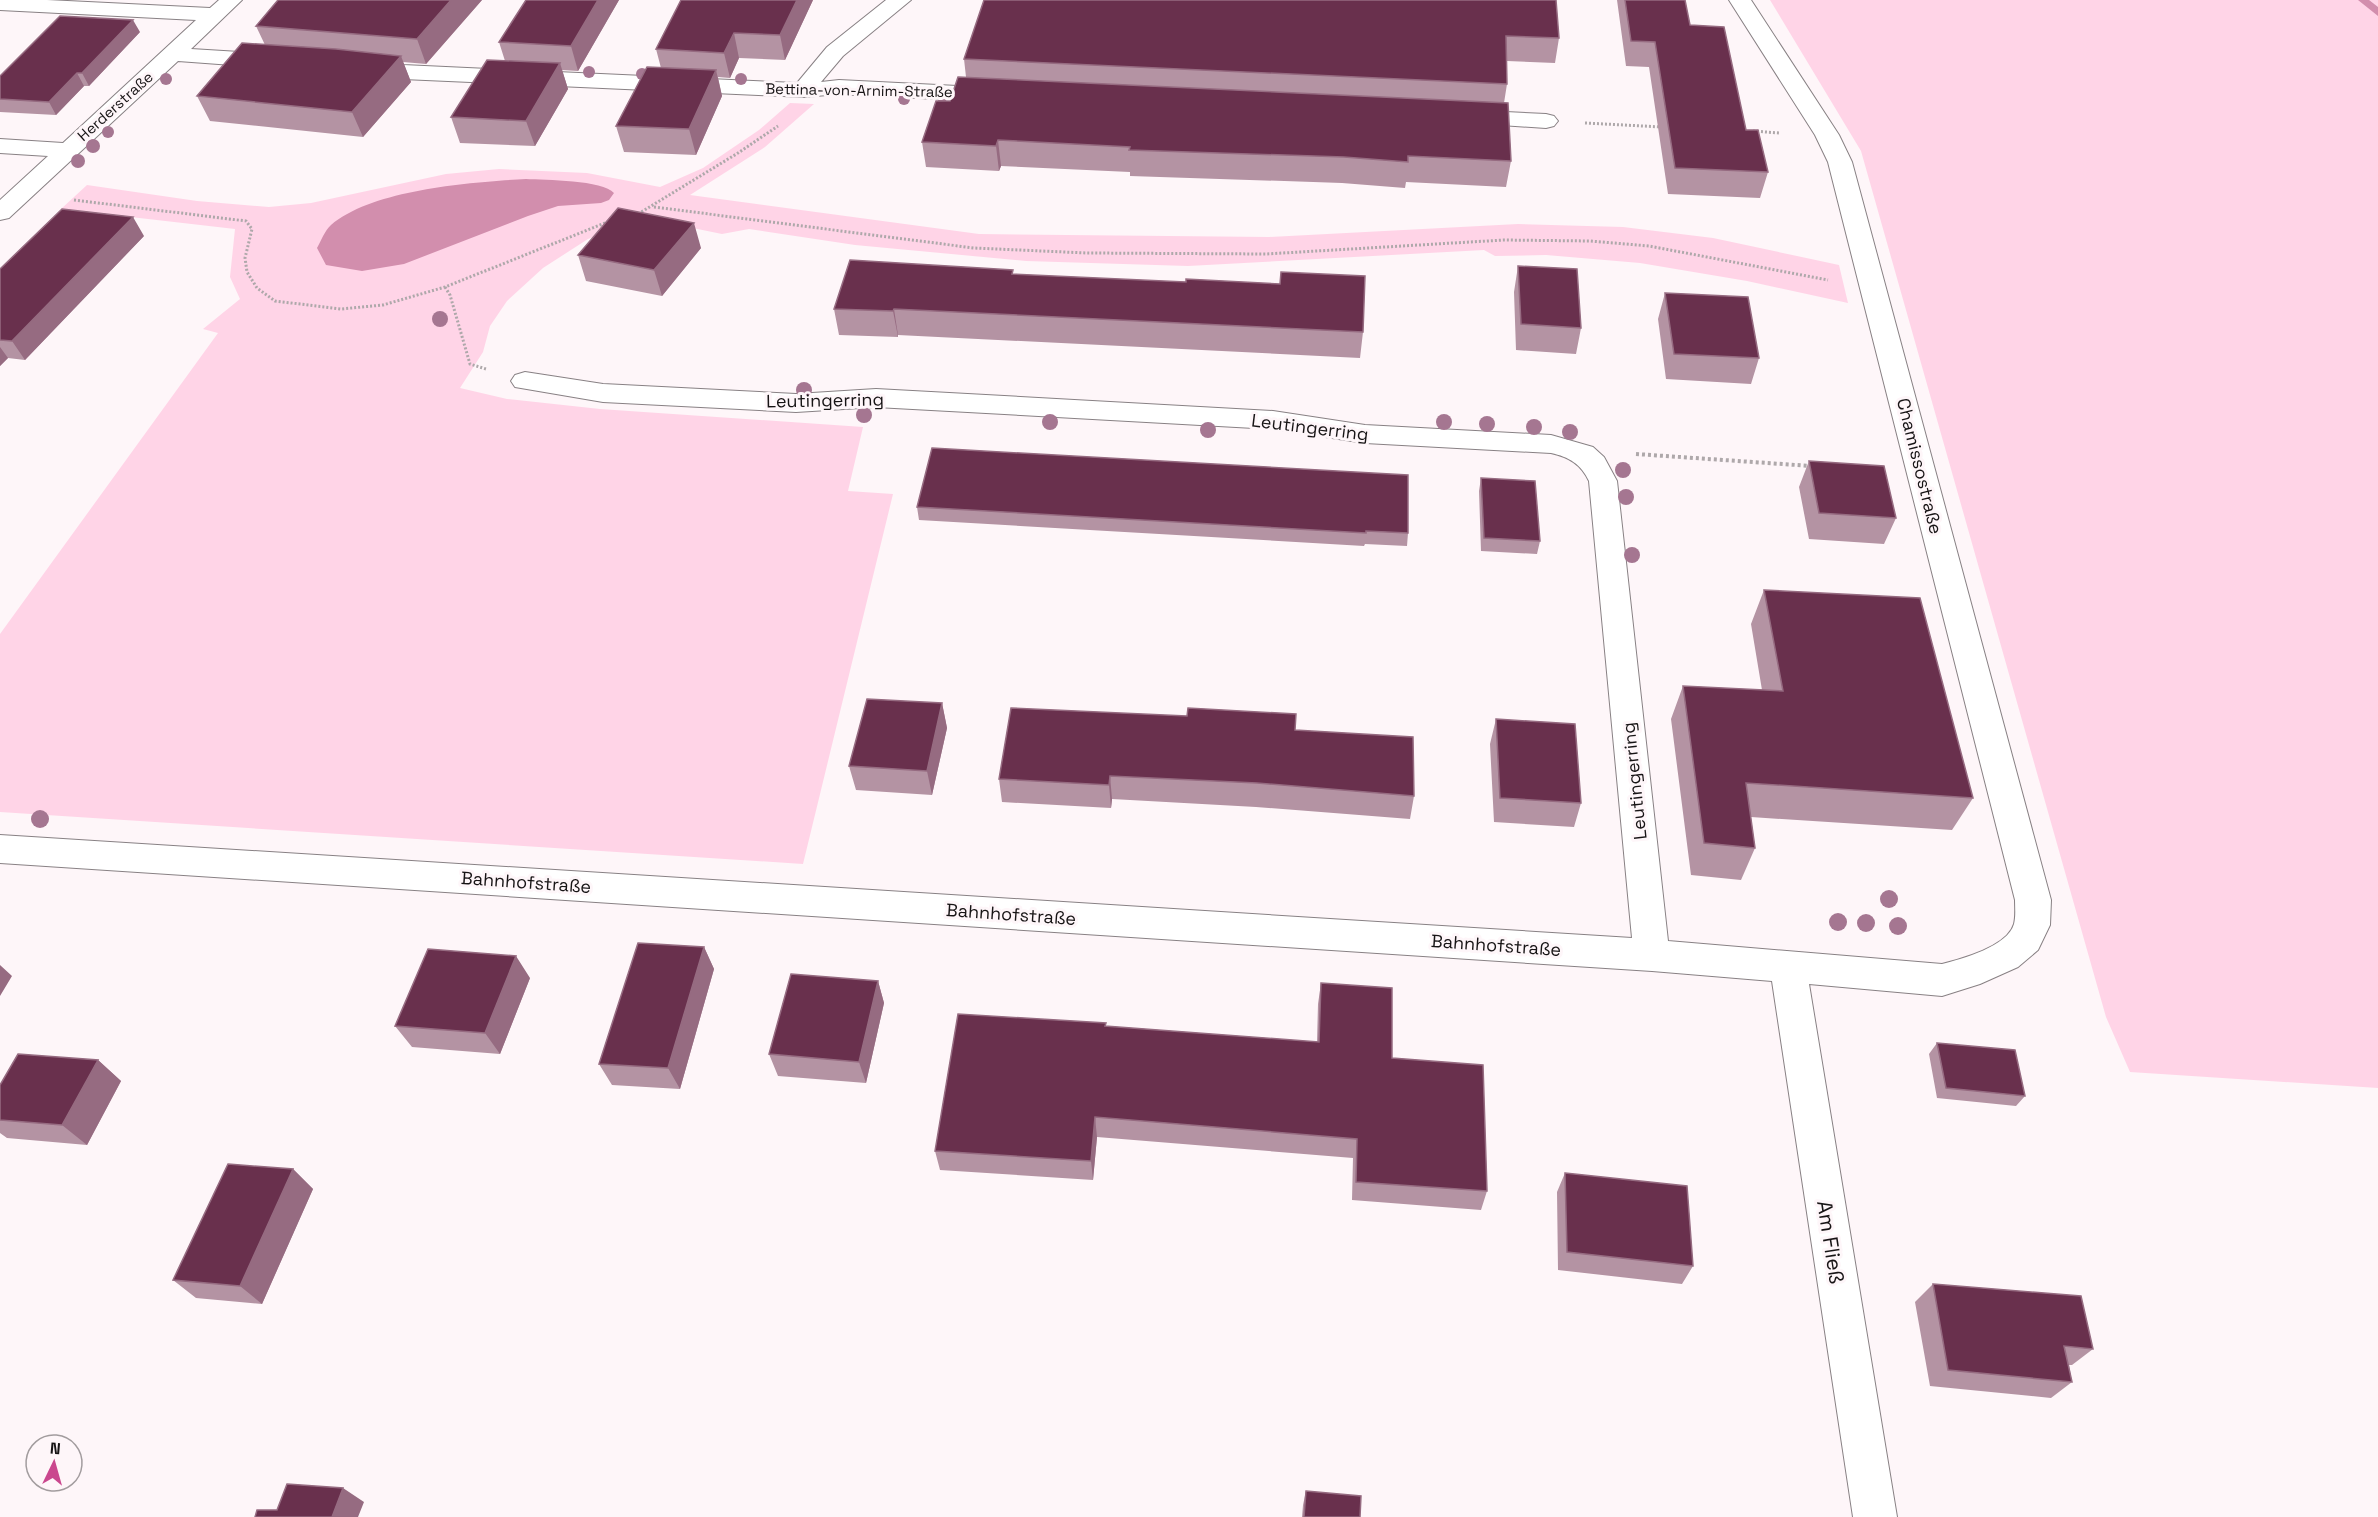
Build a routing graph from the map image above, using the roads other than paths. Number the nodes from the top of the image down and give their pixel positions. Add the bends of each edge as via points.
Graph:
1 (900, 0) edge
2 (1740, 0) edge
3 (0, 4) edge
4 (223, 7) edge
5 (172, 54) junction
6 (291, 62) edge
7 (347, 65) edge
8 (804, 90) junction
9 (1018, 96) edge
10 (1438, 116) edge
11 (1546, 121) road end
12 (0, 146) edge
13 (68, 150) junction
14 (0, 213) edge
15 (525, 381) road end
16 (0, 849) edge
17 (2014, 950) joint
18 (1652, 955) junction
19 (1788, 968) junction
20 (1875, 1517) edge

1 - 8 street via 826,59
2 - 17 street, Chamissostraße via 1827,135 1840,162 2033,900 2031,927
3 - 4 street
4 - 5 street, Herderstraße
5 - 6 street
5 - 13 street, Herderstraße
7 - 8 street, Bettina-von-Arnim-Straße via 403,72
8 - 9 street, Bettina-von-Arnim-Straße via 838,87
10 - 11 street
12 - 13 street
13 - 14 street, Herderstraße
15 - 18 street, Leutingerring via 615,394 796,403 876,398 1274,420 1365,434 1573,448 1596,465 1603,481
16 - 18 street, Bahnhofstraße
17 - 19 street, Bahnhofstraße via 1981,970 1942,980
18 - 19 street, Bahnhofstraße
19 - 20 street, Am Fließ

